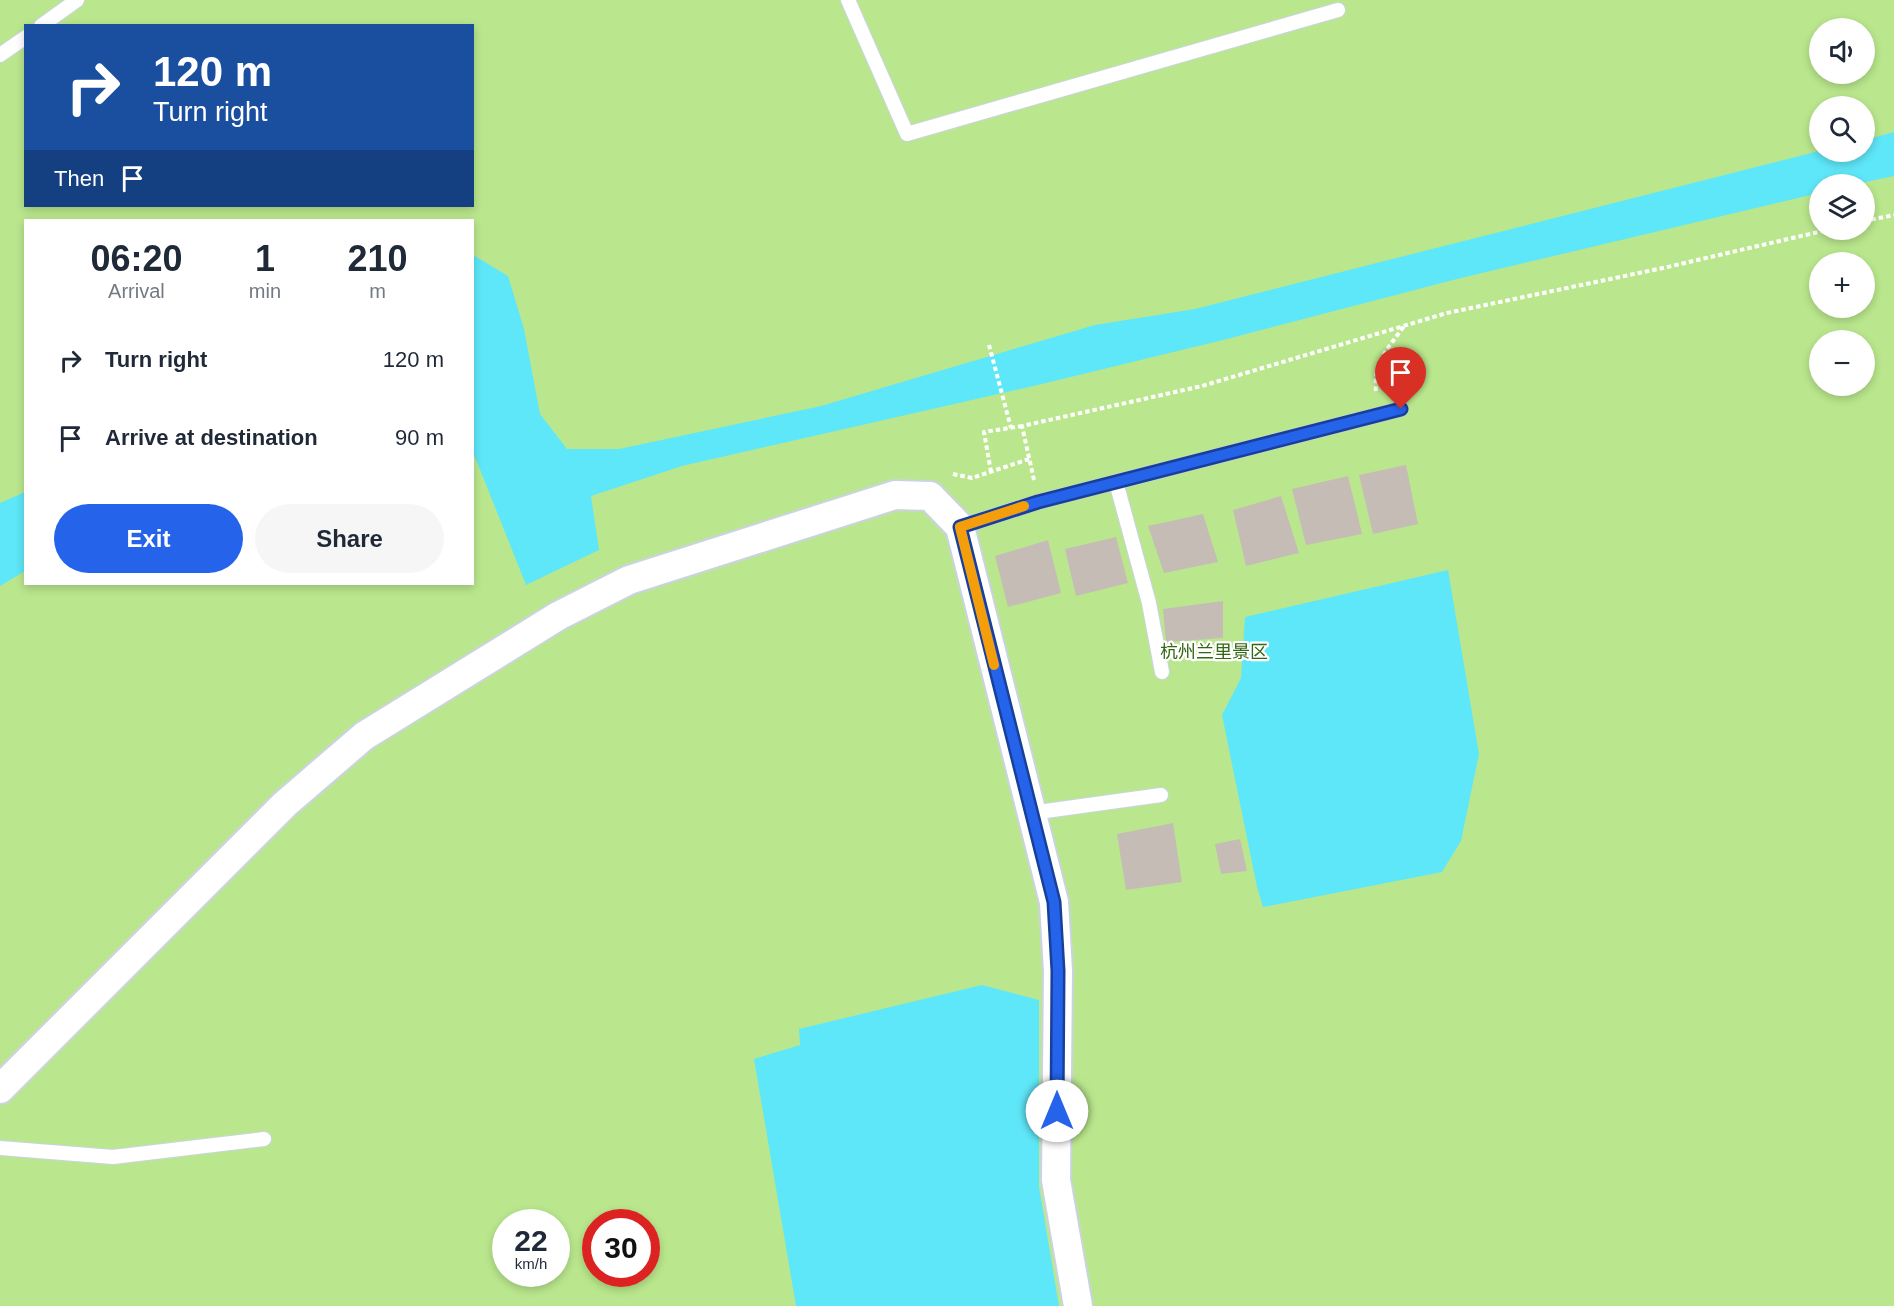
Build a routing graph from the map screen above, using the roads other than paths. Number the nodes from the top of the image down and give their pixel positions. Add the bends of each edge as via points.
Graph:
1 (77, 0) edge
2 (848, 0) edge
3 (1338, 10) dead end
4 (44, 24) edge
5 (24, 38) edge
6 (0, 55) edge
7 (1401, 409) dead end
8 (1116, 482) junction
9 (960, 527) junction
10 (1162, 672) dead end
11 (1161, 795) dead end
12 (1031, 813) junction
13 (0, 1089) edge
14 (264, 1139) dead end
15 (0, 1148) edge
16 (1078, 1306) edge

1 - 4 lane
2 - 3 lane via 907,134
5 - 6 lane
7 - 8 lane
8 - 9 lane
8 - 10 lane via 1149,603
9 - 12 street
9 - 13 street via 930,496 895,495 629,580 558,616 364,736 285,804
11 - 12 lane
12 - 16 street via 1054,902 1058,971 1056,1180
14 - 15 lane via 113,1157

